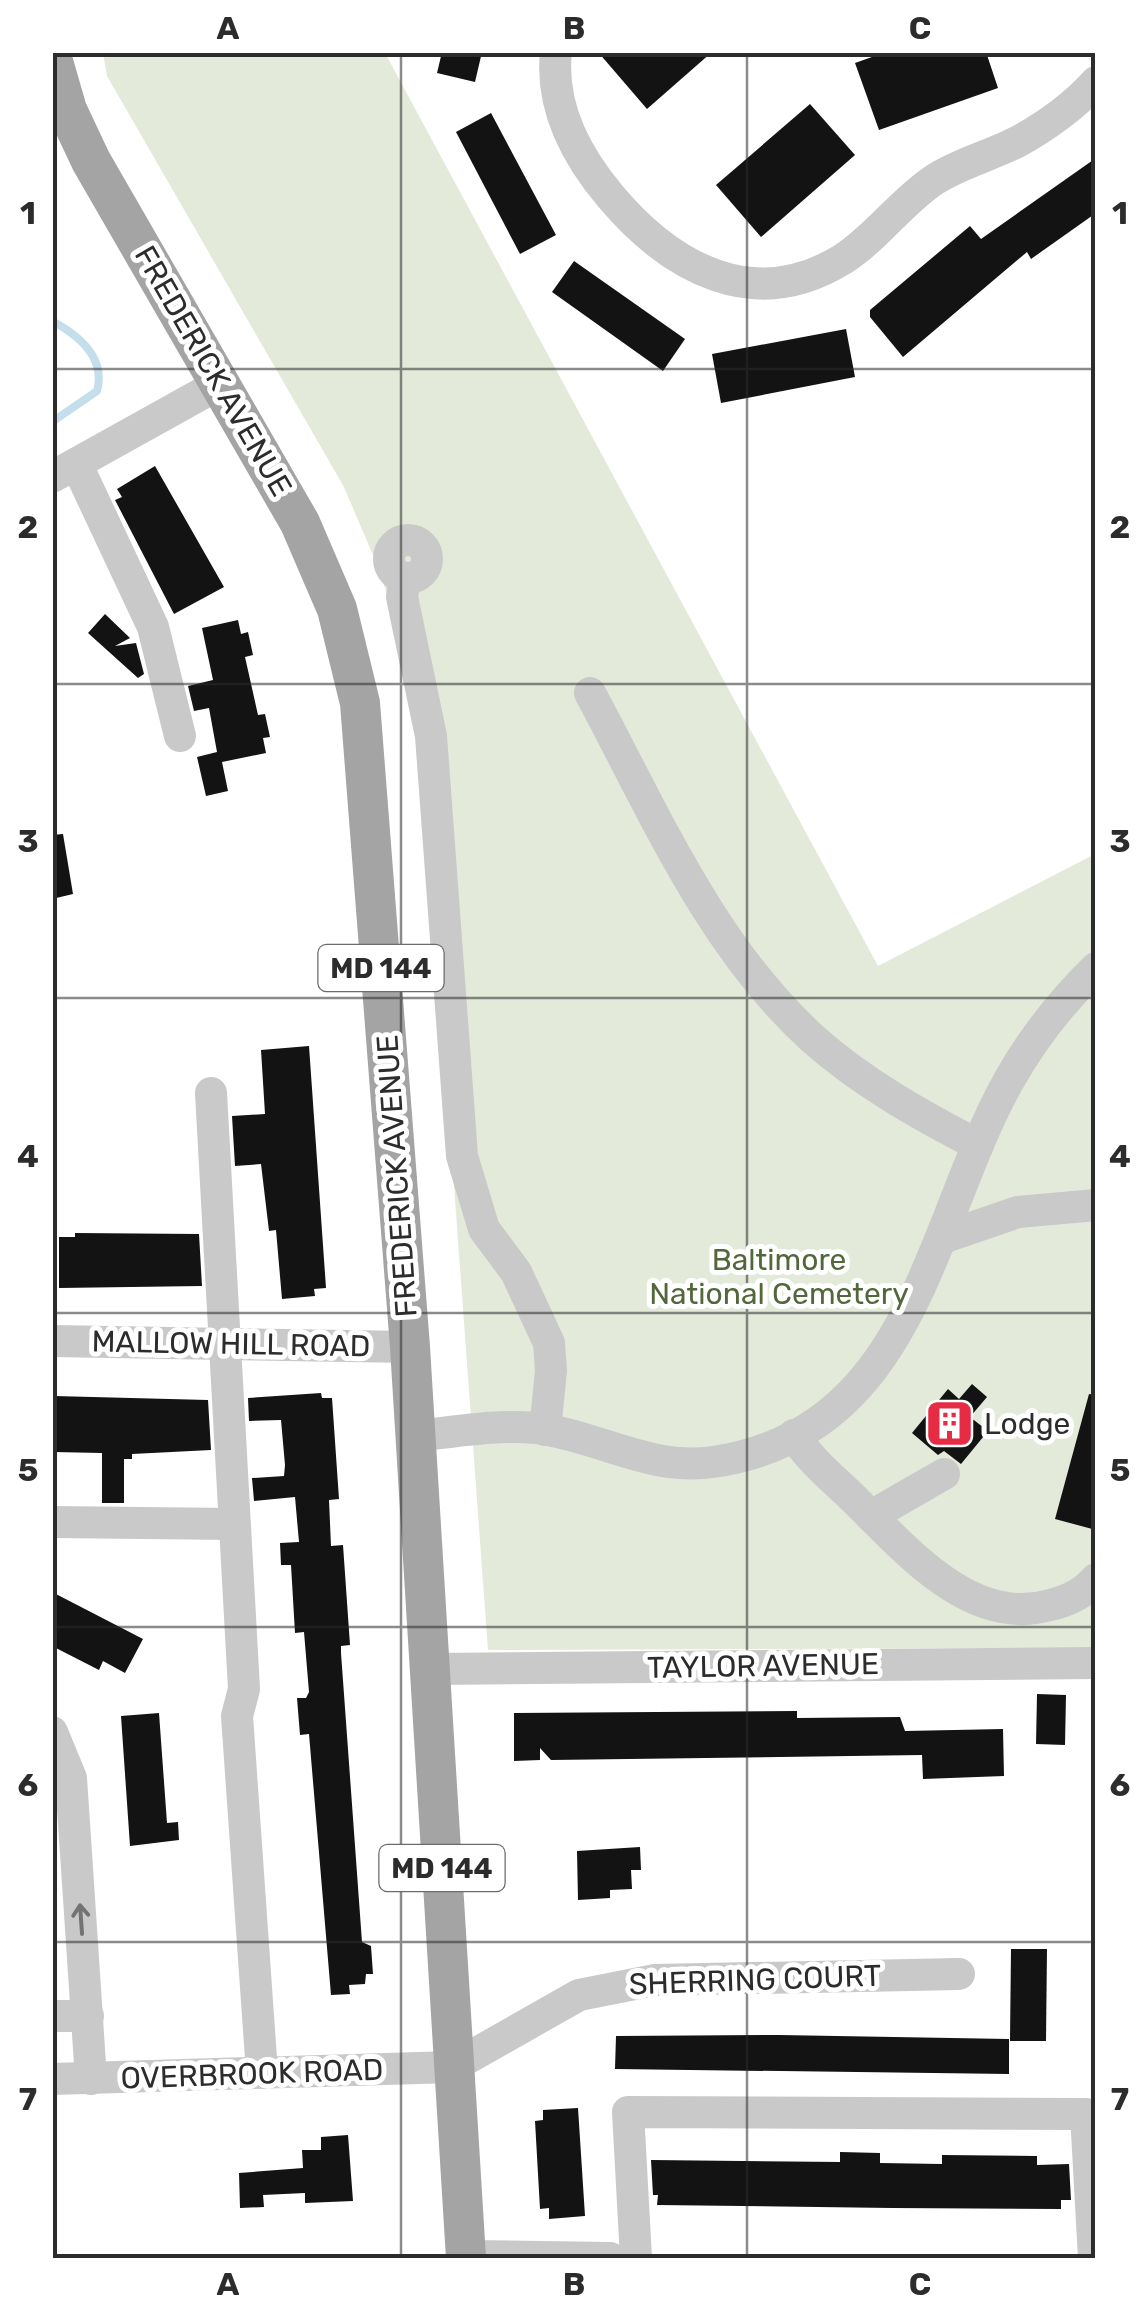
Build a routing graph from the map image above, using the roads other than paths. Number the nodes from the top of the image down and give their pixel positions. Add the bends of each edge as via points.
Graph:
1 (556, 52) edge
2 (52, 58) edge
3 (1096, 82) edge
4 (220, 384) junction
5 (65, 471) edge
6 (404, 578) dead end
7 (590, 693) dead end
8 (180, 736) dead end
9 (1096, 968) edge
10 (211, 1092) dead end
11 (978, 1145) junction
12 (1096, 1205) edge
13 (945, 1237) junction
14 (52, 1341) edge
15 (224, 1343) junction
16 (410, 1347) junction
17 (545, 1430) junction
18 (416, 1436) junction
19 (794, 1436) junction
20 (944, 1474) dead end
21 (871, 1516) junction
22 (52, 1522) edge
23 (234, 1524) junction
24 (1096, 1579) edge
25 (1096, 1663) edge
26 (431, 1669) junction
27 (53, 1733) edge
28 (959, 1974) dead end
29 (52, 2016) edge
30 (88, 2016) junction
31 (452, 2067) junction
32 (262, 2073) junction
33 (52, 2079) edge
34 (90, 2079) junction
35 (466, 2257) edge
36 (610, 2258) edge
37 (636, 2258) edge
38 (1094, 2258) edge

1 - 3 street via 558,99 569,133 588,169 638,228 689,263 771,287 846,258 936,179 1017,142
2 - 4 main road, FREDERICK AVENUE / MD 144 via 91,161
4 - 5 street
4 - 16 main road, FREDERICK AVENUE / MD 144 via 323,571 360,703
5 - 8 street via 153,627
6 - 17 street via 402,596 431,736 462,1156 484,1228 516,1272 549,1343
7 - 11 street via 704,906 761,983 812,1038 871,1084
9 - 11 street via 1038,1036
10 - 15 street
11 - 13 street
12 - 13 street via 1018,1212
13 - 19 street via 884,1355
14 - 15 street, MALLOW HILL ROAD
15 - 16 street, MALLOW HILL ROAD
15 - 23 street
16 - 18 main road, FREDERICK AVENUE / MD 144
17 - 18 street
17 - 19 street via 687,1465 743,1456
18 - 26 main road, FREDERICK AVENUE / MD 144
19 - 21 street
20 - 21 street
21 - 24 street via 916,1560 983,1601 1042,1608 1068,1600
22 - 23 street
23 - 32 street via 244,1688 237,1716
25 - 26 street, TAYLOR AVENUE
26 - 31 main road, FREDERICK AVENUE / MD 144
30 -> 27 street via 71,1778
28 - 31 street, SHERRING COURT via 613,1986 580,1994
29 - 30 street
30 - 34 street
31 - 32 street, OVERBROOK ROAD
31 - 35 main road, MD 144
32 - 34 street, OVERBROOK ROAD
33 - 34 street, OVERBROOK ROAD
35 - 36 street
37 - 38 street via 628,2112 1086,2114

